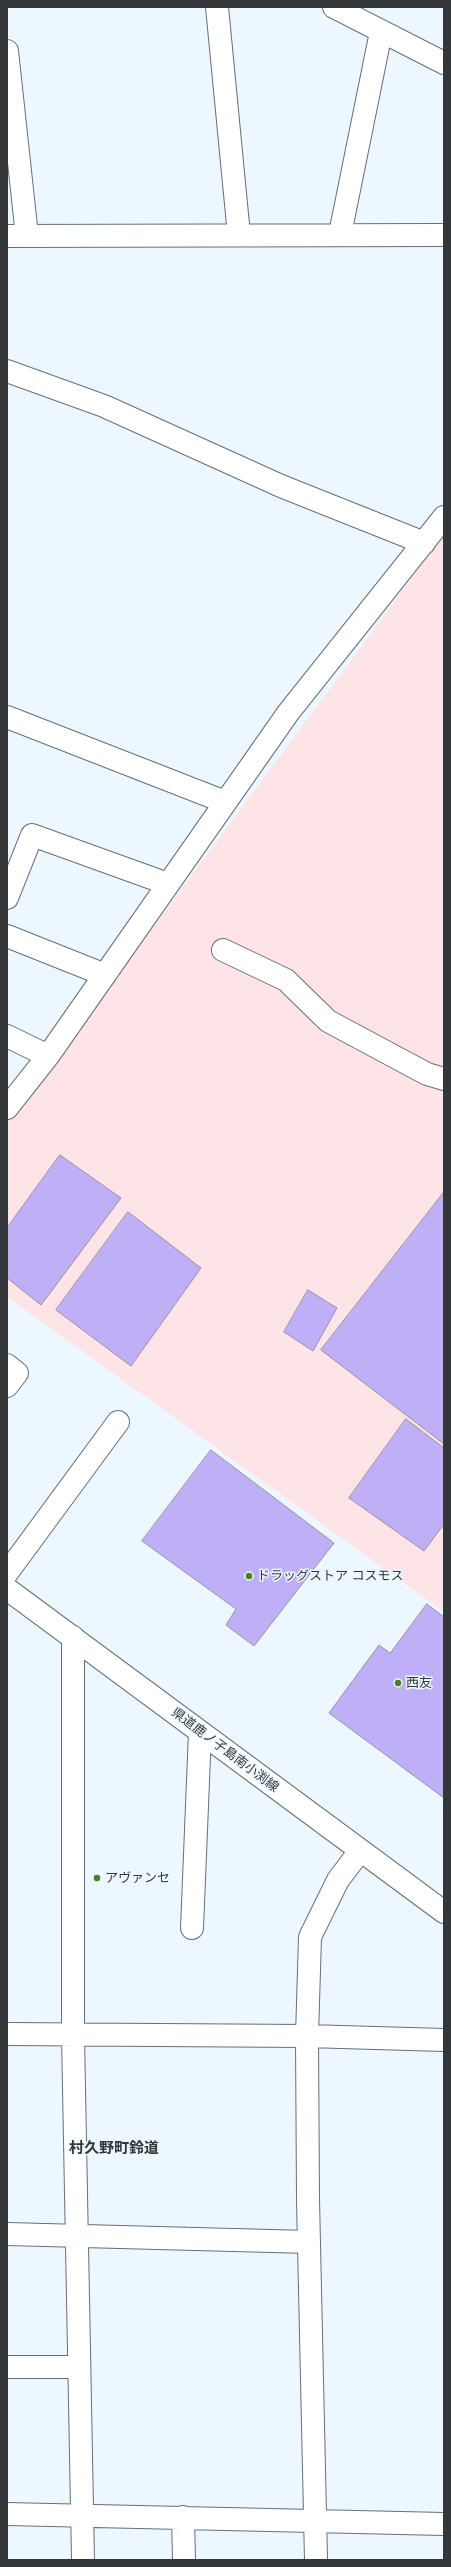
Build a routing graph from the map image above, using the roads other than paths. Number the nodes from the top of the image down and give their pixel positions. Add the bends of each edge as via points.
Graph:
1 (217, 7) edge
2 (334, 7) edge
3 (381, 32) junction
4 (7, 51) edge
5 (444, 63) edge
6 (340, 234) junction
7 (240, 235) junction
8 (444, 235) edge
9 (17, 236) edge
10 (7, 371) edge
11 (444, 517) edge
12 (424, 543) junction
13 (7, 717) edge
14 (226, 802) junction
15 (168, 884) junction
16 (7, 898) edge
17 (7, 936) edge
18 (223, 950) dead end
19 (105, 975) junction
20 (7, 1036) edge
21 (48, 1056) junction
22 (444, 1079) edge
23 (7, 1108) edge
24 (7, 1365) edge
25 (7, 1386) edge
26 (118, 1422) dead end
27 (7, 1573) edge
28 (7, 1589) edge
29 (73, 1637) junction
30 (200, 1732) junction
31 (360, 1851) junction
32 (444, 1912) edge
33 (192, 1928) dead end
34 (7, 2034) edge
35 (73, 2036) junction
36 (307, 2036) junction
37 (444, 2040) edge
38 (7, 2234) edge
39 (76, 2235) junction
40 (309, 2242) junction
41 (7, 2367) edge
42 (79, 2367) junction
43 (7, 2514) edge
44 (82, 2515) junction
45 (183, 2517) junction
46 (315, 2522) junction
47 (444, 2524) edge
48 (82, 2560) edge
49 (184, 2560) edge
50 (316, 2560) edge

1 - 7 street
2 - 3 street
3 - 5 street
3 - 6 street
4 - 9 street
6 - 7 street
6 - 8 street
7 - 9 street
10 - 12 street via 104,406 281,486
11 - 12 street
12 - 14 street via 288,713
13 - 14 street
14 - 15 street
15 - 16 street via 32,835
15 - 19 street
17 - 19 street
18 - 22 street via 286,980 328,1021 427,1074
19 - 21 street
20 - 21 street
21 - 23 street
24 - 25 street via 17,1373
26 - 27 street
28 - 29 street, 県道鹿ノ子島南小渕線
29 - 30 street, 県道鹿ノ子島南小渕線
29 - 35 street
30 - 31 street, 県道鹿ノ子島南小渕線
30 - 33 street
31 - 32 street, 県道鹿ノ子島南小渕線
31 - 36 street via 338,1880 310,1937
34 - 35 street
35 - 36 street
35 - 39 street
36 - 37 street
36 - 40 street
38 - 39 street
39 - 40 street
39 - 42 street
40 - 46 street
41 - 42 street
42 - 44 street
43 - 44 street
44 - 45 street
44 - 48 street
45 - 46 street
45 - 49 street
46 - 47 street
46 - 50 street

